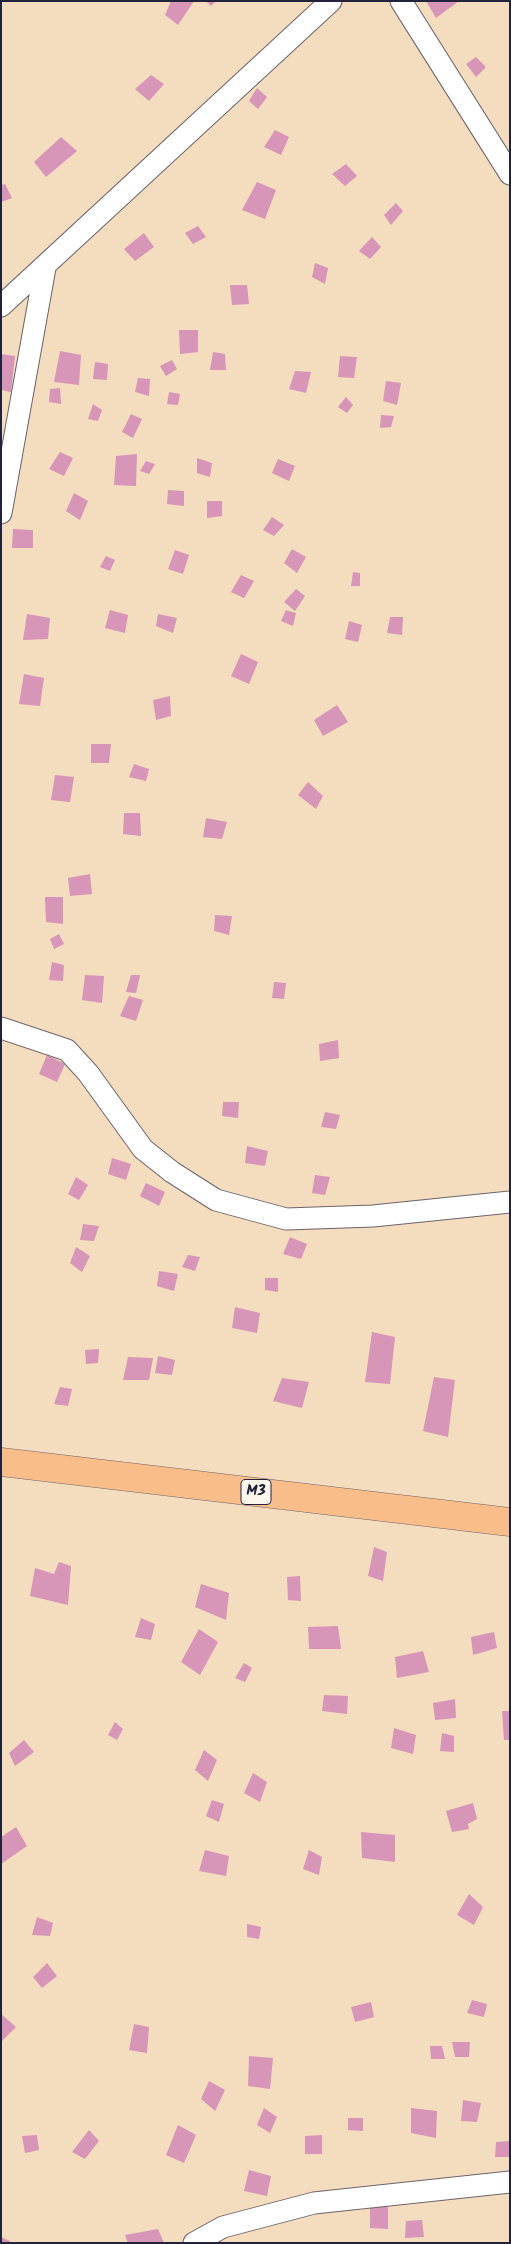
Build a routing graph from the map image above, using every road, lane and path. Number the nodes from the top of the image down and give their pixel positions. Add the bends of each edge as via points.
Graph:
1 (331, 1) edge
2 (401, 1) edge
3 (510, 174) edge
4 (45, 268) junction
5 (1, 306) edge
6 (1, 513) edge
7 (1, 1028) edge
8 (510, 1202) edge
9 (1, 1462) edge
10 (510, 1522) edge
11 (510, 2182) edge
12 (194, 2243) edge

1 - 4 street
2 - 3 street
4 - 5 street
4 - 6 street
7 - 8 street via 67,1050 88,1072 143,1149 216,1200 286,1219 373,1216
9 - 10 main road, M3
11 - 12 street via 314,2204 224,2227

